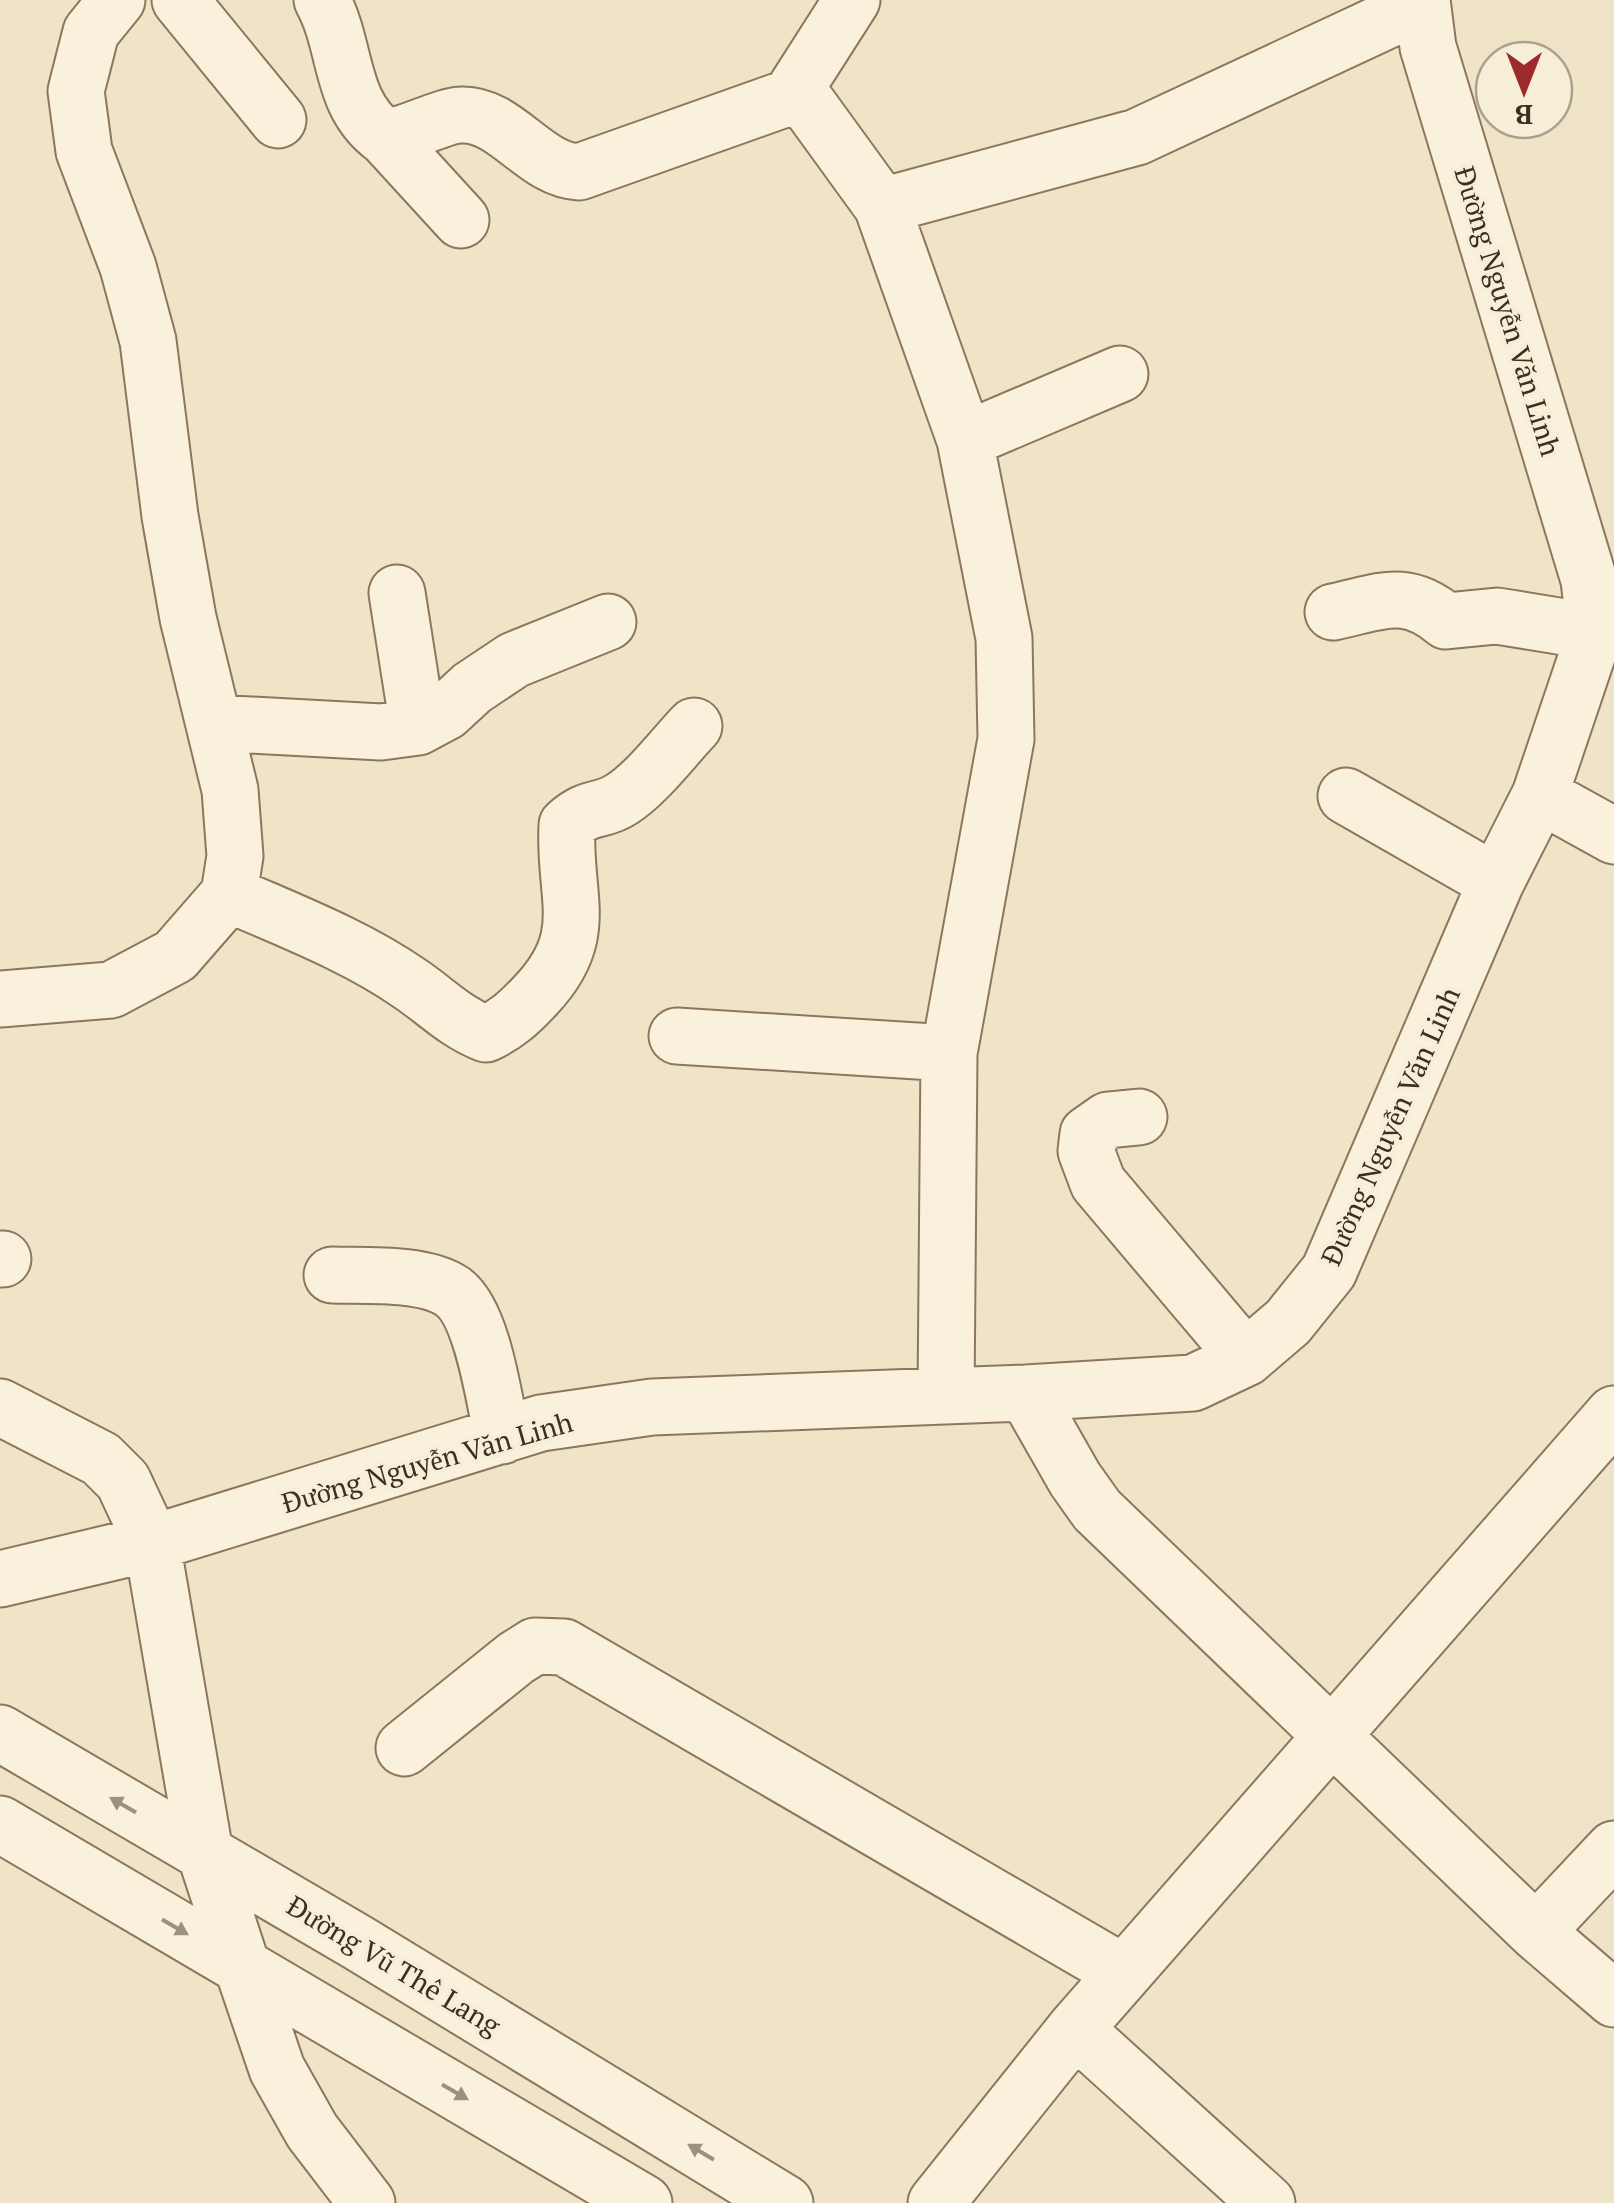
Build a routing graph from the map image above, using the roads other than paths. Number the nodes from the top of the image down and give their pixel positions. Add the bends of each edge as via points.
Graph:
1 (118, 0) edge
2 (180, 0) edge
3 (322, 0) edge
4 (852, 0) edge
5 (1422, 2) edge
6 (790, 97) junction
7 (278, 120) dead end
8 (386, 138) junction
9 (882, 206) junction
10 (461, 220) dead end
11 (1120, 374) dead end
12 (965, 440) junction
13 (397, 593) dead end
14 (1332, 612) dead end
15 (608, 622) dead end
16 (1595, 632) junction
17 (214, 723) junction
18 (694, 726) dead end
19 (418, 727) junction
20 (1346, 796) dead end
21 (1540, 796) junction
22 (1614, 836) edge
23 (1496, 882) junction
24 (229, 894) junction
25 (0, 1000) edge
26 (677, 1036) dead end
27 (950, 1053) junction
28 (1139, 1117) dead end
29 (332, 1275) dead end
30 (1246, 1358) junction
31 (1026, 1393) junction
32 (946, 1396) junction
33 (0, 1407) edge
34 (1614, 1414) edge
35 (502, 1436) junction
36 (152, 1544) junction
37 (0, 1579) edge
38 (0, 1732) edge
39 (1332, 1735) junction
40 (404, 1748) dead end
41 (0, 1824) edge
42 (1614, 1849) edge
43 (205, 1854) junction
44 (1536, 1932) junction
45 (242, 1966) junction
46 (1124, 1973) junction
47 (1614, 2000) edge
48 (1075, 2029) junction
49 (367, 2203) edge
50 (644, 2203) edge
51 (784, 2203) edge
52 (936, 2203) edge
53 (1267, 2203) edge

1 - 17 street via 92,32 76,91 84,151 148,340 170,516
2 - 7 street
3 - 8 street via 348,86 368,125
4 - 6 street
5 - 9 street via 1137,138
5 - 16 street, Đường Nguyễn Văn Linh via 1428,47 1589,580
6 - 8 street via 579,172 562,171 481,118 458,114
6 - 9 street via 808,104
8 - 10 street
9 - 12 street
11 - 12 street
12 - 27 street via 1004,638 1006,738
13 - 19 street
14 - 16 street via 1401,598 1425,604 1446,621 1497,616
15 - 19 street via 514,660
16 - 21 street, Đường Nguyễn Văn Linh
17 - 19 street via 381,732
17 - 24 street via 230,790 235,856
18 - 24 street via 625,798 583,811 567,825 569,948 556,974 509,1024 486,1034 322,934
20 - 23 street
21 - 22 street
21 - 23 street, Đường Nguyễn Văn Linh
23 - 30 street, Đường Nguyễn Văn Linh via 1329,1271 1288,1322
24 - 25 street via 175,956 111,990
26 - 27 street
27 - 32 street
28 - 30 street via 1108,1120 1088,1134 1086,1151 1098,1184
29 - 35 street via 410,1277 454,1292 480,1332
30 - 31 street, Đường Nguyễn Văn Linh via 1193,1383
31 - 32 street, Đường Nguyễn Văn Linh
31 - 39 street via 1097,1510
32 - 35 street, Đường Nguyễn Văn Linh via 652,1406
33 - 36 street via 101,1459 123,1481
34 - 39 street
35 - 36 street, Đường Nguyễn Văn Linh
36 - 37 street, Đường Nguyễn Văn Linh
36 - 43 street
43 -> 38 street, Đường Vũ Thê Lang
39 - 44 street
39 - 46 street
40 - 46 street via 535,1646 564,1647
41 -> 45 street
42 - 44 street
43 - 45 street
51 -> 43 street, Đường Vũ Thê Lang
44 - 47 street
45 - 49 street via 277,2069
45 -> 50 street
46 - 48 street
48 - 52 street
48 - 53 street

